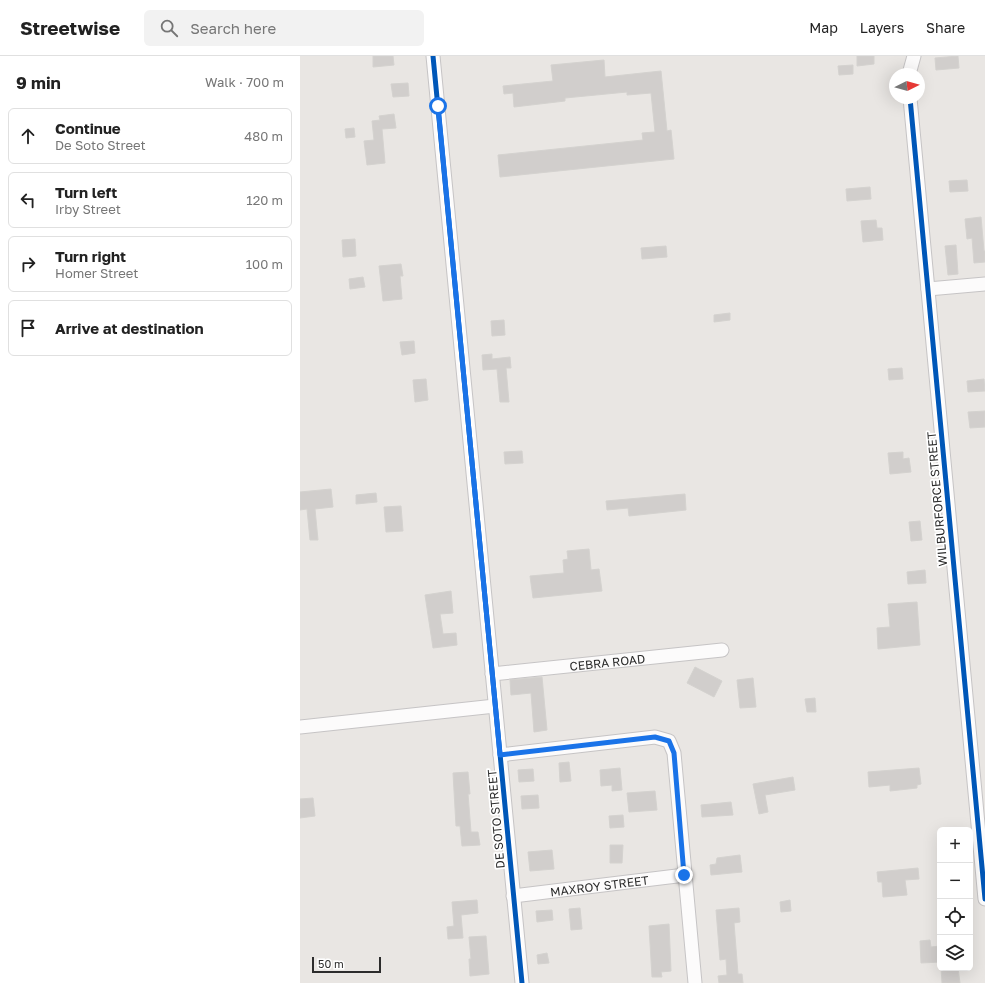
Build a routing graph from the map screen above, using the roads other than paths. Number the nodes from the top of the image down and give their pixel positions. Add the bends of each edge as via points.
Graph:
1 (433, 56) edge
2 (914, 56) edge
3 (911, 68) edge
4 (911, 104) edge
5 (985, 284) edge
6 (928, 289) junction
7 (722, 650) dead end
8 (492, 674) junction
9 (495, 706) junction
10 (300, 727) edge
11 (500, 755) junction
12 (684, 875) junction
13 (513, 896) junction
14 (985, 898) edge
15 (522, 983) edge
16 (695, 983) edge

1 - 8 street, DE SOTO STREET
2 - 3 street
4 - 6 street, WILBURFORCE STREET
5 - 6 street
6 - 14 street, WILBURFORCE STREET
7 - 8 street, CEBRA ROAD
8 - 9 street, DE SOTO STREET
9 - 10 street
9 - 11 street, DE SOTO STREET
11 - 12 street via 655,737 669,741 672,748
11 - 13 street, DE SOTO STREET
12 - 13 street, MAXROY STREET
12 - 16 street
13 - 15 street, DE SOTO STREET

